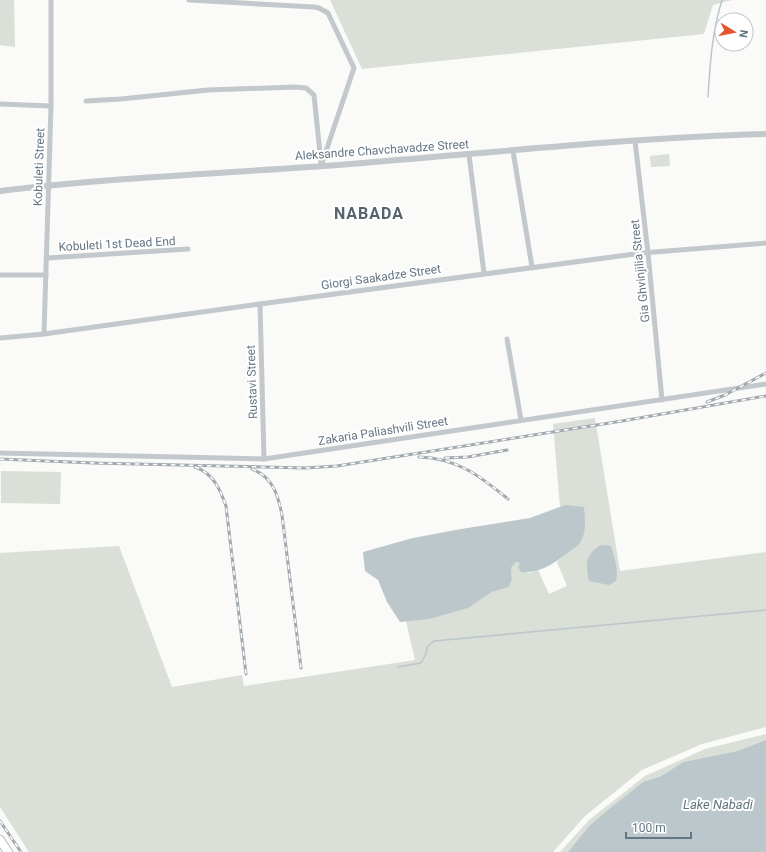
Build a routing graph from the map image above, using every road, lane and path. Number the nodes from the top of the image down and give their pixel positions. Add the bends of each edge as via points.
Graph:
1 (51, 0) edge
2 (189, 0) edge
3 (86, 101) dead end
4 (0, 104) edge
5 (51, 106) junction
6 (766, 134) edge
7 (635, 141) junction
8 (512, 151) junction
9 (469, 155) junction
10 (321, 166) junction
11 (49, 185) junction
12 (0, 191) edge
13 (766, 243) edge
14 (188, 249) dead end
15 (648, 253) junction
16 (47, 258) junction
17 (532, 267) junction
18 (484, 273) junction
19 (0, 275) edge
20 (46, 275) junction
21 (260, 304) junction
22 (44, 334) junction
23 (0, 338) edge
24 (507, 339) dead end
25 (766, 384) edge
26 (662, 400) junction
27 (521, 420) junction
28 (0, 453) edge
29 (264, 459) junction
30 (0, 840) edge
31 (8, 852) edge

1 - 5 street, Kobuleti Street
2 - 10 street via 314,7 328,13 354,68
3 - 10 street via 208,90 306,88 314,95
4 - 5 street
5 - 11 street, Kobuleti Street
6 - 7 street, Aleksandre Chavchavadze Street
7 - 8 street, Aleksandre Chavchavadze Street
7 - 15 street, Gia Ghvinjilia Street
8 - 9 street, Aleksandre Chavchavadze Street
8 - 17 street
9 - 10 street, Aleksandre Chavchavadze Street
9 - 18 street
10 - 11 street, Aleksandre Chavchavadze Street
11 - 12 street, Aleksandre Chavchavadze Street
11 - 16 street, Kobuleti Street
13 - 15 street, Giorgi Saakadze Street
14 - 16 street, Kobuleti 1st Dead End
15 - 17 street, Giorgi Saakadze Street
15 - 26 street, Gia Ghvinjilia Street
16 - 20 street, Kobuleti Street
17 - 18 street, Giorgi Saakadze Street
18 - 21 street, Giorgi Saakadze Street
19 - 20 street
20 - 22 street, Kobuleti Street
21 - 22 street, Giorgi Saakadze Street
21 - 29 street, Rustavi Street
22 - 23 street, Giorgi Saakadze Street
24 - 27 street
25 - 26 street, Zakaria Paliashvili Street
26 - 27 street, Zakaria Paliashvili Street
27 - 29 street, Zakaria Paliashvili Street
28 - 29 street, Zakaria Paliashvili Street
30 - 31 highway

